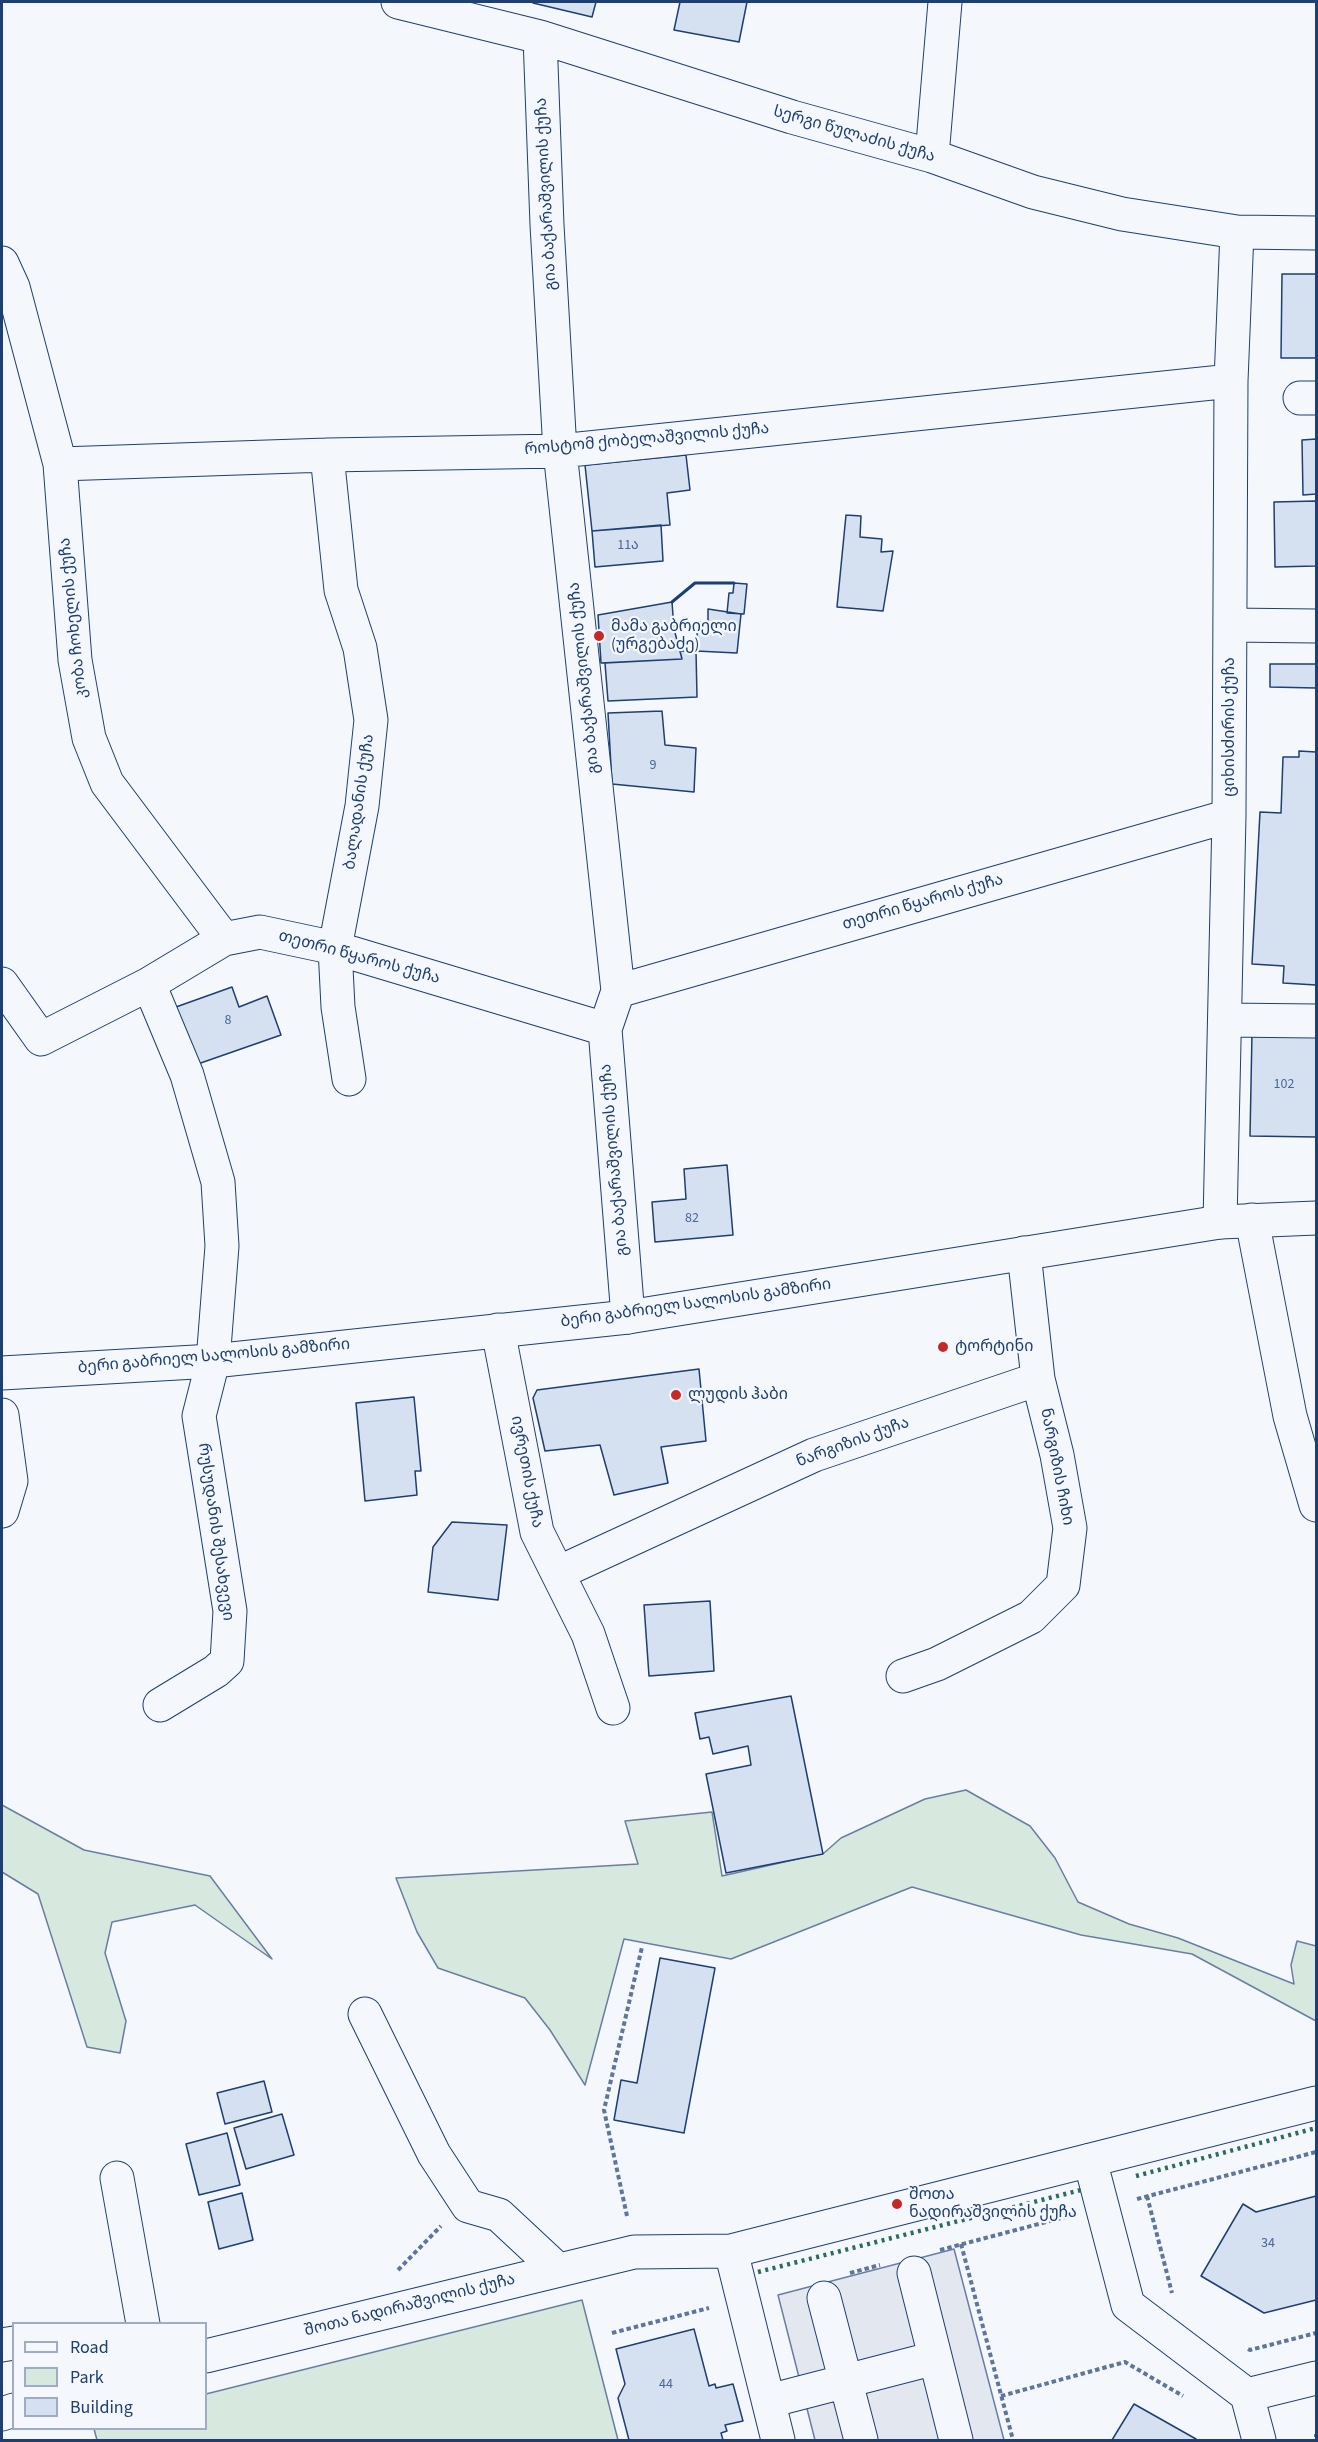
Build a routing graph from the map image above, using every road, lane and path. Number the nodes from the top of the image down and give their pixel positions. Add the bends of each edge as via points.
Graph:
1 (399, 2) edge
2 (945, 2) edge
3 (540, 37) junction
4 (932, 156) junction
5 (1238, 232) junction
6 (1317, 233) edge
7 (2, 263) edge
8 (1231, 381) junction
9 (560, 451) junction
10 (327, 455) junction
11 (60, 464) junction
12 (1230, 625) junction
13 (1317, 626) edge
14 (1229, 816) junction
15 (224, 939) junction
16 (335, 948) junction
17 (2, 984) edge
18 (149, 984) junction
19 (618, 991) junction
20 (1225, 1020) junction
21 (1317, 1021) edge
22 (605, 1029) junction
23 (349, 1079) dead end
24 (1317, 1218) edge
25 (1236, 1221) junction
26 (1024, 1253) junction
27 (628, 1317) junction
28 (498, 1330) junction
29 (213, 1361) junction
30 (2, 1373) edge
31 (1038, 1379) junction
32 (2, 1415) edge
33 (1317, 1505) edge
34 (2, 1511) edge
35 (558, 1573) junction
36 (903, 1676) dead end
37 (160, 1705) dead end
38 (613, 1708) dead end
39 (642, 1947) dead end
40 (365, 2014) dead end
41 (1317, 2103) edge
42 (1090, 2160) junction
43 (117, 2178) dead end
44 (1148, 2196) dead end
45 (468, 2206) junction
46 (961, 2244) dead end
47 (731, 2251) junction
48 (634, 2252) junction
49 (558, 2270) junction
50 (914, 2273) dead end
51 (390, 2278) dead end
52 (1172, 2294) dead end
53 (824, 2298) dead end
54 (743, 2299) junction
55 (143, 2322) edge
56 (612, 2333) dead end
57 (1317, 2333) edge
58 (1241, 2345) dead end
59 (207, 2356) edge
60 (935, 2358) junction
61 (1317, 2378) edge
62 (846, 2381) junction
63 (1247, 2395) junction
64 (1001, 2396) junction
65 (1185, 2397) dead end
66 (769, 2401) junction
67 (778, 2440) edge
68 (861, 2440) edge
69 (956, 2440) edge
70 (1013, 2440) edge
71 (1259, 2440) edge

1 - 3 street, სერგი წულაძის ქუჩა
2 - 4 street
3 - 4 street, სერგი წულაძის ქუჩა via 792,117
3 - 9 street, გია ბაქარაშვილის ქუჩა
4 - 5 street, სერგი წულაძის ქუჩა via 1033,192 1099,208
5 - 6 street, სერგი წულაძის ქუჩა
5 - 8 street, ციხისძირის ქუჩა
7 - 11 street, კობა ჩოხელის ქუჩა via 13,287
8 - 9 street, როსტომ ქობელაშვილის ქუჩა
8 - 12 street, ციხისძირის ქუჩა
9 - 10 street, როსტომ ქობელაშვილის ქუჩა
9 - 19 street, გია ბაქარაშვილის ქუჩა
10 - 11 street, როსტომ ქობელაშვილის ქუჩა
10 - 16 street, ბალადანის ქუჩა via 342,590 360,648 371,720 362,806
11 - 15 street, კობა ჩოხელის ქუჩა via 75,660 89,738 107,783
12 - 13 street
12 - 14 street, ციხისძირის ქუჩა
14 - 19 street, თეთრი წყაროს ქუჩა
14 - 20 street, ციხისძირის ქუჩა
15 - 16 street, თეთრი წყაროს ქუჩა via 260,932
15 - 18 street, თეთრი წყაროს ქუჩა
16 - 22 street, თეთრი წყაროს ქუჩა
16 - 23 street, ბალადანის ქუჩა via 338,1007
17 - 18 street, თეთრი წყაროს ქუჩა via 41,1039
18 - 29 street via 188,1075 218,1182 222,1246
19 - 22 street, გია ბაქარაშვილის ქუჩა
20 - 21 street
20 - 25 street, ციხისძირის ქუჩა
22 - 27 street, გია ბაქარაშვილის ქუჩა
24 - 25 street, ბერი გაბრიელ სალოსის გამზირი
25 - 26 street, ბერი გაბრიელ სალოსის გამზირი
25 - 33 street, ციხისძირის ქუჩა
26 - 27 street, ბერი გაბრიელ სალოსის გამზირი
26 - 31 street
27 - 28 street, ბერი გაბრიელ სალოსის გამზირი
28 - 29 street, ბერი გაბრიელ სალოსის გამზირი
28 - 35 street, ივრეთის ქუჩა via 537,1532
29 - 30 street, ბერი გაბრიელ სალოსის გამზირი
29 - 37 street, რუსუდანის შესახვევი via 199,1416 230,1611 226,1661
31 - 35 street, ნარგიზის ქუჩა via 814,1455
31 - 36 street, ნარგიზის ჩიხი via 1070,1528 1064,1585 1031,1617 937,1664
32 - 34 street via 11,1481
35 - 38 street, ივრეთის ქუჩა via 588,1634
39 - 48 path via 604,2110
40 - 45 street via 434,2154
41 - 42 street, შოთა ნადირაშვილის ქუჩა
42 - 47 street, შოთა ნადირაშვილის ქუჩა
42 - 63 street via 1128,2305
43 - 55 street
44 - 52 path
45 - 49 street via 499,2215
45 - 51 path via 441,2226
46 - 64 path
47 - 48 street, შოთა ნადირაშვილის ქუჩა
47 - 54 street
48 - 49 street, შოთა ნადირაშვილის ქუჩა
49 - 59 street, შოთა ნადირაშვილის ქუჩა
50 - 60 street
53 - 62 street
54 - 56 path
54 - 66 street
57 - 58 path via 1250,2350
60 - 62 street
60 - 69 street
61 - 63 street
62 - 66 street
62 - 68 street
63 - 71 street
64 - 65 path via 1125,2362
64 - 70 path
66 - 67 street

